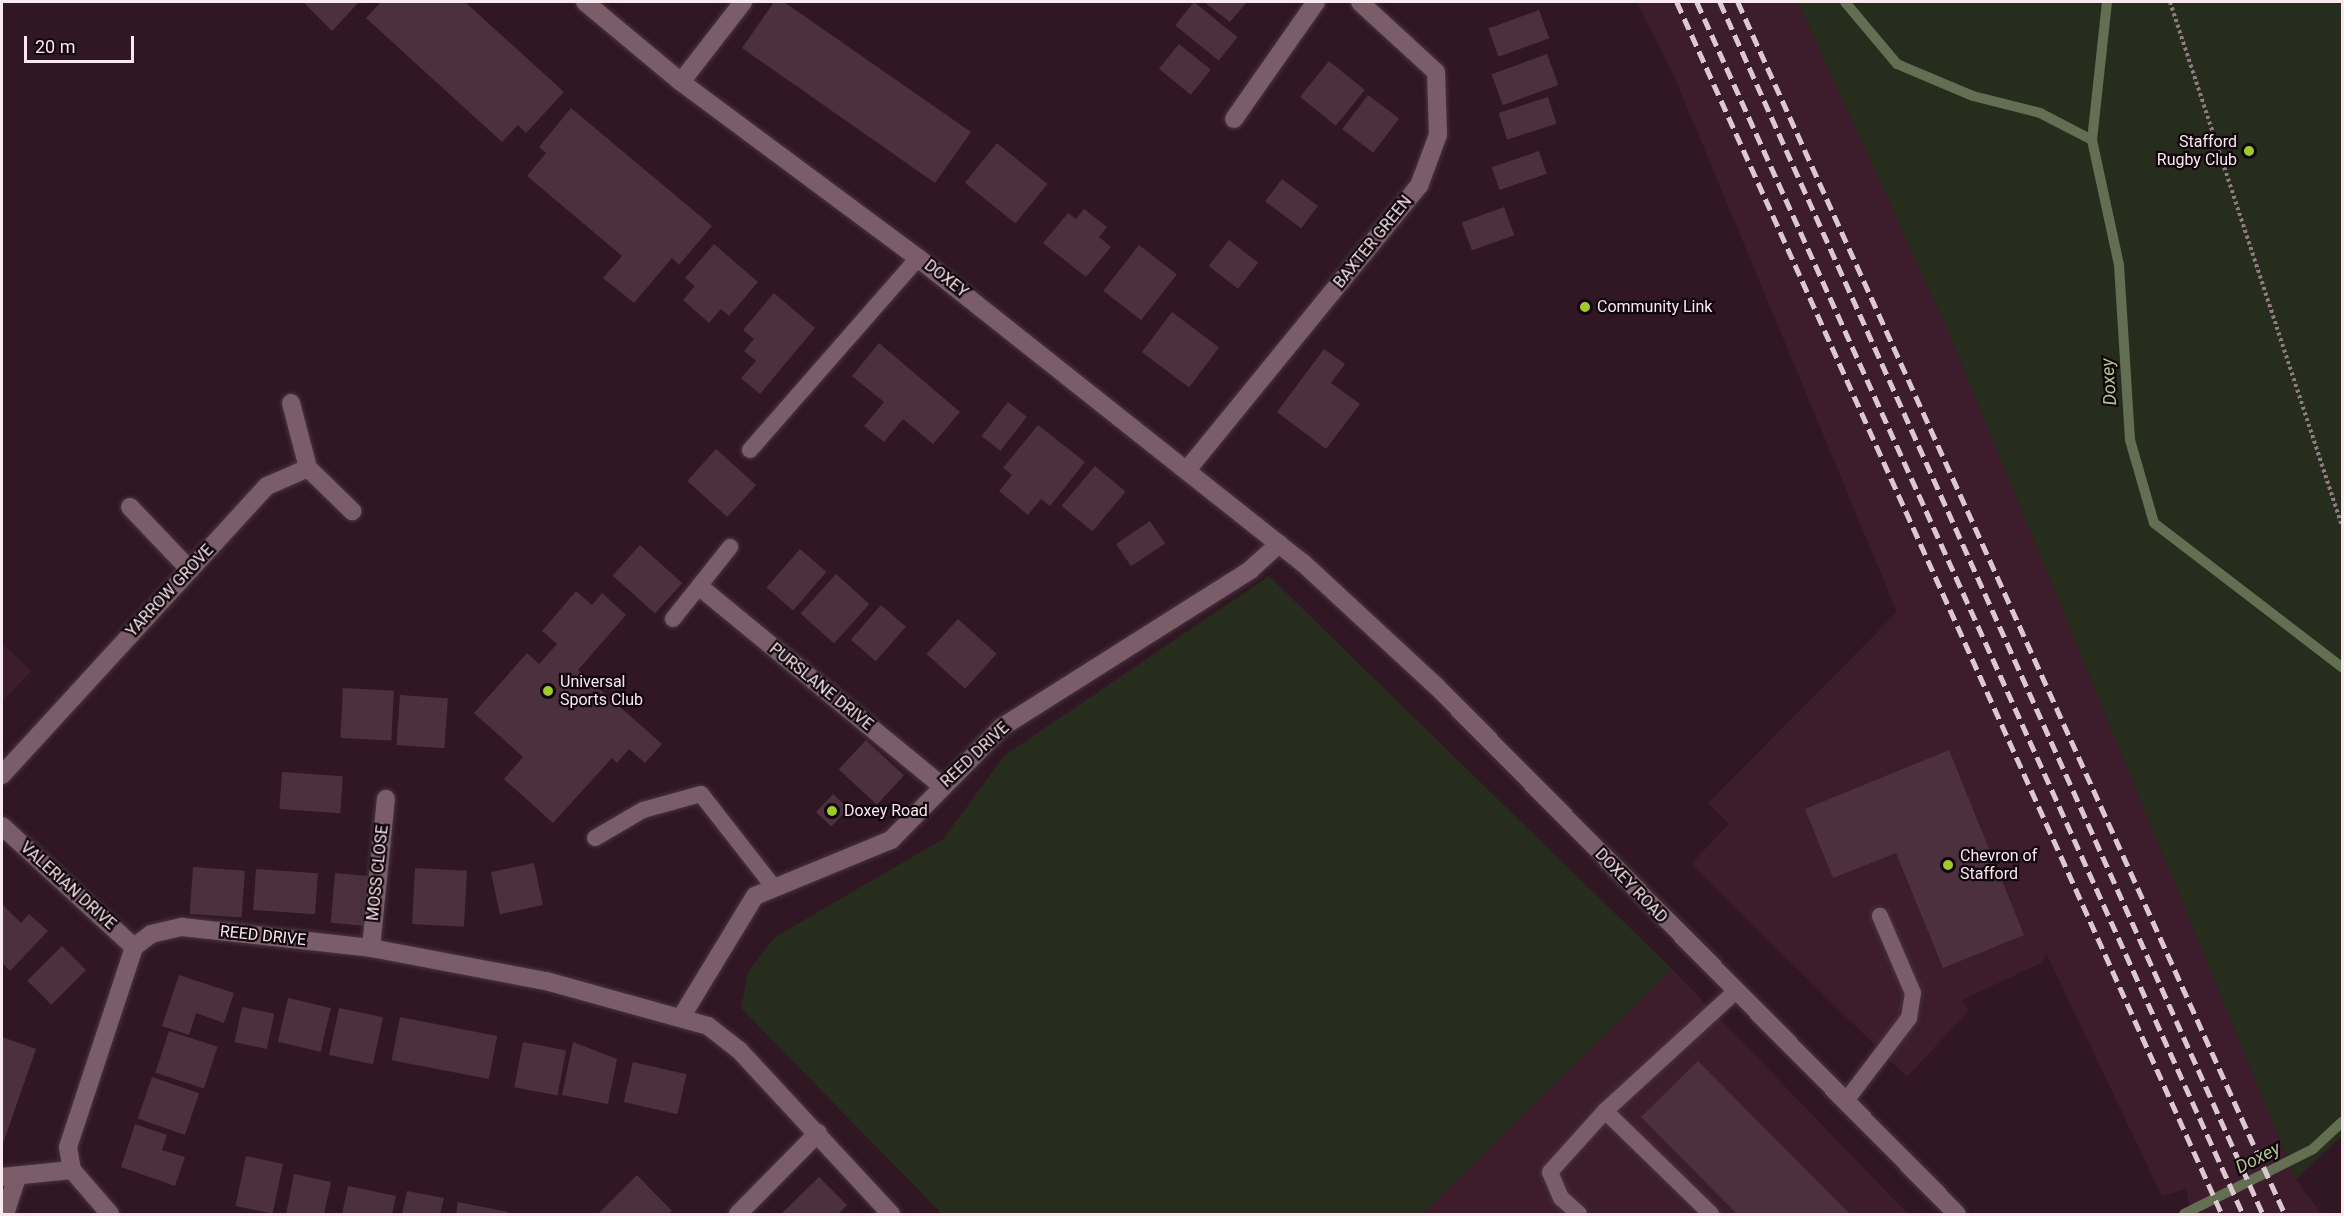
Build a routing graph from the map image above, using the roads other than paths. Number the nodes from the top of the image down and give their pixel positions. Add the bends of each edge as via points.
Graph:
1 (585, 2) edge
2 (743, 2) edge
3 (1317, 2) edge
4 (1360, 2) edge
5 (681, 82) junction
6 (1234, 119) dead end
7 (918, 258) junction
8 (291, 403) dead end
9 (750, 450) dead end
10 (308, 468) junction
11 (1187, 470) junction
12 (130, 507) dead end
13 (352, 511) dead end
14 (1279, 544) junction
15 (730, 547) dead end
16 (1302, 562) joint
17 (190, 570) junction
18 (701, 588) junction
19 (673, 619) dead end
20 (2, 775) edge
21 (942, 786) junction
22 (386, 799) dead end
23 (2, 826) edge
24 (595, 838) dead end
25 (772, 885) junction
26 (1880, 916) dead end
27 (134, 946) junction
28 (370, 948) junction
29 (1735, 992) junction
30 (682, 1016) junction
31 (1845, 1102) junction
32 (1605, 1111) junction
33 (818, 1133) junction
34 (72, 1170) junction
35 (9, 1177) edge
36 (5, 1215) edge
37 (110, 1215) edge
38 (738, 1215) edge
39 (891, 1215) edge
40 (1579, 1215) edge
41 (1711, 1215) edge
42 (1957, 1215) edge

1 - 5 street, DOXEY
2 - 5 street
3 - 6 street
4 - 11 street, BAXTER GREEN via 1436,72 1438,135 1419,186
5 - 7 street, DOXEY
7 - 9 lane
7 - 11 street, DOXEY
8 - 10 street
10 - 13 street
10 - 17 street, YARROW GROVE via 267,486
11 - 14 street, DOXEY
12 - 17 street
14 - 16 street, DOXEY
14 - 21 street, REED DRIVE via 1250,570 1002,727
15 - 18 lane
16 - 29 street, DOXEY ROAD via 1437,687
17 - 20 street, YARROW GROVE
18 - 19 lane
18 - 21 street, PURSLANE DRIVE
21 - 25 street, REED DRIVE via 891,840
22 - 28 street, MOSS CLOSE
23 - 27 street, VALERIAN DRIVE
24 - 25 lane via 643,810 701,794
25 - 30 street, REED DRIVE via 742,915
26 - 31 lane via 1913,993 1909,1018
27 - 28 street, REED DRIVE via 151,934 182,927
27 - 34 street via 68,1147
28 - 30 street, REED DRIVE via 546,981
29 - 31 street, DOXEY ROAD
29 - 32 lane
30 - 33 street, REED DRIVE via 708,1026 739,1050
31 - 42 street, DOXEY ROAD
32 - 40 lane via 1550,1172 1561,1198
32 - 41 lane
33 - 38 street
33 - 39 street, REED DRIVE
34 - 35 street
34 - 37 street
35 - 36 street

